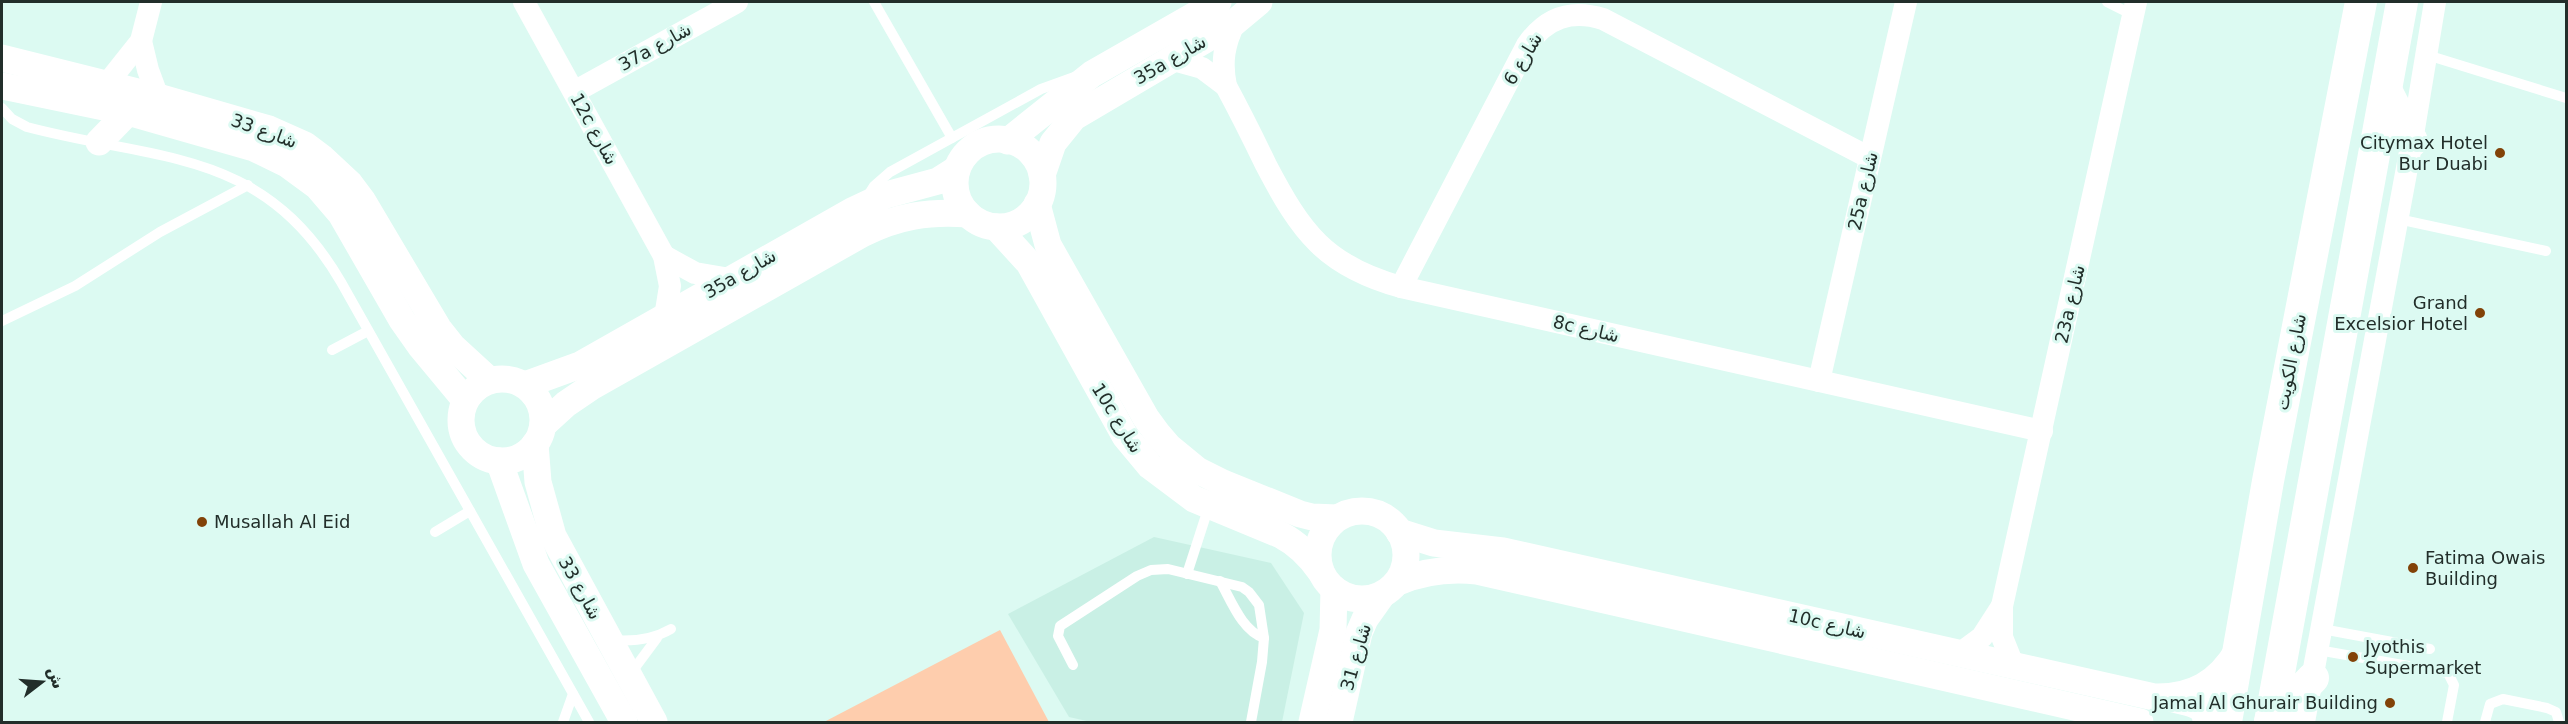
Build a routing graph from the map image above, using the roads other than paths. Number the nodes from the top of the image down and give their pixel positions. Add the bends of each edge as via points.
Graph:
1 (151, 2) edge
2 (524, 2) edge
3 (737, 2) edge
4 (874, 2) edge
5 (1218, 2) edge
6 (1259, 2) edge
7 (1906, 2) edge
8 (2107, 2) edge
9 (2361, 2) edge
10 (2402, 2) edge
11 (2435, 2) edge
12 (2135, 8) edge
13 (1235, 22) junction
14 (141, 41) junction
15 (2427, 55) junction
16 (2, 58) edge
17 (1173, 60) junction
18 (1092, 74) junction
19 (106, 85) junction
20 (2, 86) edge
21 (1226, 86) junction
22 (2386, 90) junction
23 (574, 92) junction
24 (158, 97) junction
25 (2566, 98) edge
26 (2, 108) edge
27 (128, 112) junction
28 (952, 138) junction
29 (1008, 141) junction
30 (2412, 141) junction
31 (99, 142) junction
32 (1870, 158) junction
33 (957, 170) junction
34 (1042, 175) junction
35 (248, 185) junction
36 (1037, 204) junction
37 (863, 205) junction
38 (968, 214) junction
39 (2398, 219) junction
40 (996, 227) junction
41 (2546, 251) dead end
42 (664, 256) junction
43 (730, 279) junction
44 (1401, 287) junction
45 (665, 316) junction
46 (2, 321) edge
47 (368, 331) junction
48 (332, 350) dead end
49 (489, 380) junction
50 (1819, 381) junction
51 (525, 385) junction
52 (465, 399) junction
53 (2042, 431) junction
54 (539, 435) junction
55 (499, 461) junction
56 (2268, 481) junction
57 (1209, 506) junction
58 (470, 511) junction
59 (1337, 518) junction
60 (435, 532) dead end
61 (1399, 532) junction
62 (1188, 574) junction
63 (1327, 580) junction
64 (1220, 581) junction
65 (1390, 588) junction
66 (2002, 606) junction
67 (671, 629) dead end
68 (657, 637) junction
69 (1264, 638) junction
70 (608, 639) junction
71 (2430, 649) dead end
72 (2238, 650) junction
73 (2318, 652) junction
74 (1959, 654) junction
75 (1073, 665) dead end
76 (2014, 667) junction
77 (629, 677) junction
78 (2275, 691) junction
79 (573, 694) junction
80 (2171, 698) junction
81 (2270, 722) edge
82 (563, 723) edge
83 (589, 723) edge
84 (624, 723) edge
85 (654, 723) edge
86 (1251, 723) edge
87 (1312, 723) edge
88 (1339, 723) edge
89 (2140, 723) edge
90 (2206, 723) edge
91 (2226, 723) edge
92 (2304, 723) edge
93 (2447, 723) edge
94 (2484, 723) edge
95 (2559, 723) edge

1 - 14 street
2 - 23 street, 12c شارع
3 - 23 street, 37a شارع
4 - 28 lane
5 - 18 street, 35a شارع
6 - 13 street, 35a شارع
7 - 32 street, 25a شارع
8 - 12 lane
9 - 56 main road, شارع الكويت
10 - 22 main road
11 - 15 street
12 - 53 street, 23a شارع
13 - 17 street, 35a شارع
13 - 21 street, 8c شارع via 1223,53
14 - 19 street
14 - 24 street
15 - 25 lane
15 - 30 street
16 - 19 street, شارع 33
17 - 21 street, 8c شارع via 1202,68
17 - 34 street, 35a شارع via 1074,117 1053,143
18 - 28 lane via 1053,83
18 - 29 street, 35a شارع
19 - 24 street, شارع 33
20 - 27 street, شارع 33
21 - 44 street, 8c شارع via 1287,206 1309,235 1360,274
22 - 30 main road
22 - 78 main road
23 - 42 street, 12c شارع
24 - 49 street, شارع 33 via 287,136 336,170 362,200 438,328
26 - 31 lane via 27,127
27 - 31 street
27 - 52 street, شارع 33 via 254,148 287,164 317,186 341,214 402,320
28 - 37 lane via 890,172 874,186
29 - 33 street via 998,139 977,145
29 - 34 street via 1026,149
30 - 39 street
31 - 35 lane via 209,167
32 - 44 street, شارع 6 via 1602,20 1589,15 1560,17 1547,23 1527,45
32 - 50 street, 25a شارع
33 - 37 street, 35a شارع via 939,181
33 - 38 street via 956,193
34 - 36 street
35 - 46 lane via 160,232 75,286
35 - 47 lane via 288,214 318,246
36 - 40 street via 1020,222
36 - 59 street, 10c شارع via 1048,245 1146,418 1169,447 1197,470 1223,483 1300,514
37 - 43 street, 35a شارع
38 - 40 street
38 - 54 street, 35a شارع via 913,215 862,234 591,387 566,404
39 - 41 lane
39 - 73 street
40 - 57 street, 10c شارع via 1029,263 1136,452 1172,485
42 - 43 street via 695,273
42 - 45 street, 12c شارع via 670,286
43 - 45 street, 35a شارع
44 - 50 street, 8c شارع
45 - 51 street, 35a شارع via 580,365
47 - 48 lane
47 - 58 lane
49 - 51 street via 507,379
49 - 52 street
50 - 53 street, 8c شارع
51 - 54 street via 538,399 543,416
52 - 55 street via 460,419 465,440 479,455
53 - 66 street, 23a شارع
54 - 55 street via 519,458
54 - 70 street, شارع 33 via 538,482 553,536
55 - 84 street, شارع 33 via 536,564
56 - 72 main road, شارع الكويت
56 - 78 main road via 2282,489 2290,513 2266,655
57 - 62 lane
57 - 63 street, 10c شارع via 1281,535 1304,550
58 - 60 lane
58 - 79 lane
59 - 61 street via 1359,511 1371,512 1382,516
59 - 63 street via 1322,536 1318,548
61 - 65 street via 1406,557 1404,570
61 - 74 street, 10c شارع via 1434,543 1503,551
62 - 64 lane
62 - 75 lane via 1160,569 1144,572 1064,622 1058,636
63 - 65 street via 1357,599 1370,599
63 - 87 street, شارع 31 via 1333,630
64 - 69 lane via 1247,627
64 - 69 lane via 1242,587 1255,598
65 - 88 street, شارع 31 via 1365,619 1359,633
65 - 89 street, 10c شارع via 1422,573 1446,569 1477,571
66 - 74 street, 23a شارع via 1982,637
66 - 76 street, 23a شارع via 2002,637
67 - 68 lane
68 - 70 lane via 633,641
68 - 77 lane
69 - 86 lane
70 - 77 street, شارع 33
71 - 73 lane
72 - 80 street, 10c شارع via 2218,677 2188,694
72 - 91 main road, شارع الكويت
73 - 81 main road
73 - 92 street
73 - 93 lane via 2448,674 2454,685
74 - 76 street, 10c شارع
76 - 80 street, 10c شارع via 2154,698
77 - 85 street, شارع 33
78 - 81 main road
79 - 82 lane
79 - 83 lane
80 - 90 street via 2199,706 2206,715
94 - 95 lane via 2490,704 2504,699 2552,709

